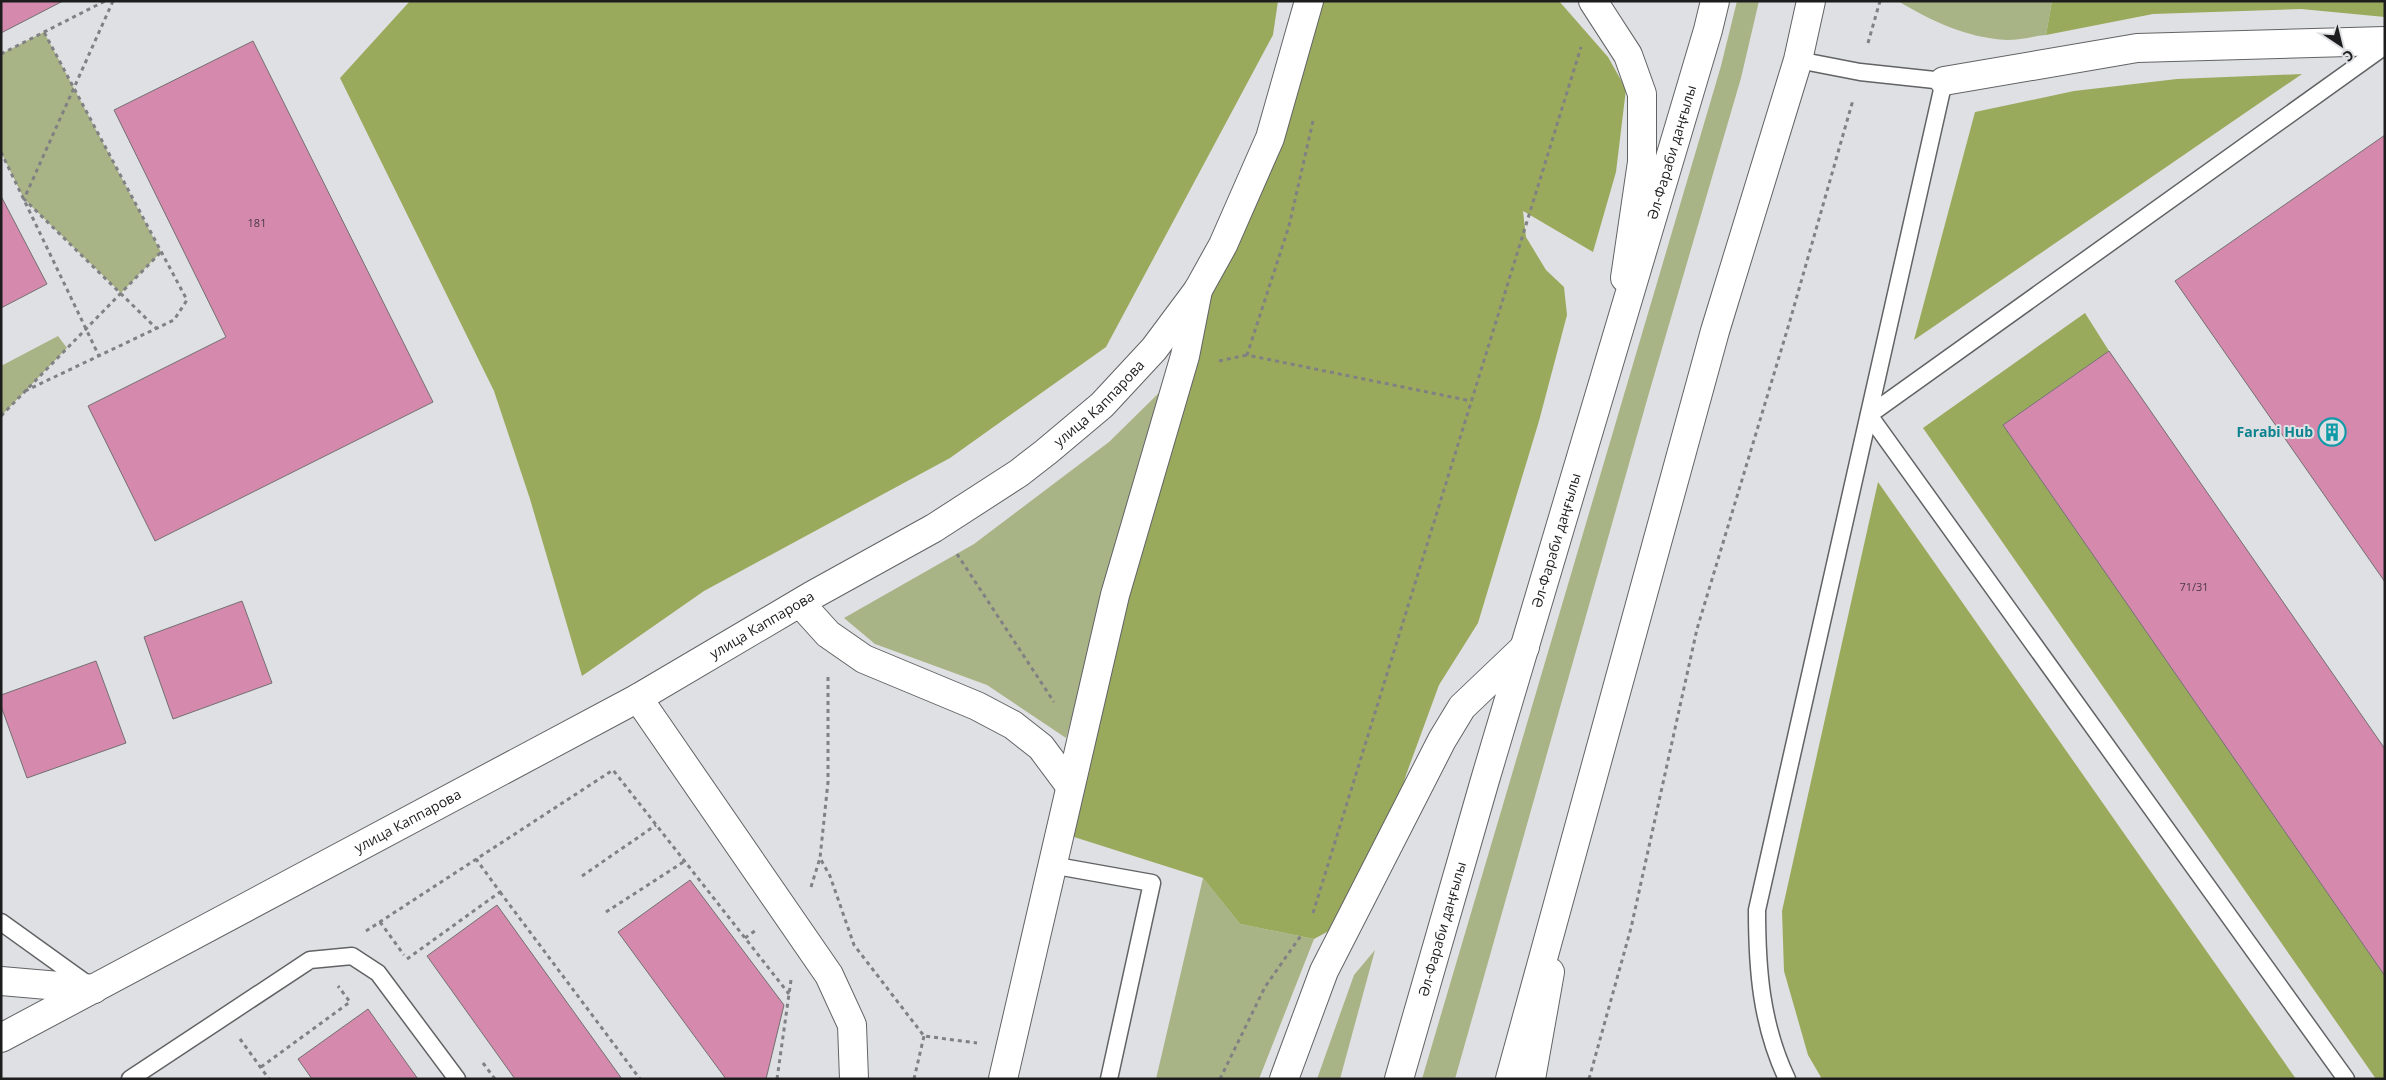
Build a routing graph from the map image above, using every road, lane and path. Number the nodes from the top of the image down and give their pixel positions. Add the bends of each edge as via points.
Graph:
1 (105, 1) edge
2 (113, 1) edge
3 (1309, 1) edge
4 (1593, 1) edge
5 (1714, 1) edge
6 (1811, 1) edge
7 (1880, 1) edge
8 (44, 32) junction
9 (2385, 42) edge
10 (1582, 44) dead end
11 (2385, 46) edge
12 (1, 54) edge
13 (1798, 60) junction
14 (1860, 72) junction
15 (1944, 81) junction
16 (74, 88) junction
17 (1314, 120) dead end
18 (1, 152) edge
19 (24, 199) junction
20 (161, 252) junction
21 (1198, 290) junction
22 (121, 293) junction
23 (86, 329) junction
24 (157, 329) junction
25 (1616, 341) junction
26 (99, 356) junction
27 (25, 391) junction
28 (1471, 401) junction
29 (1869, 415) junction
30 (1, 416) edge
31 (956, 551) dead end
32 (800, 603) junction
33 (828, 634) junction
34 (1525, 647) junction
35 (638, 698) junction
36 (1081, 743) junction
37 (1070, 786) junction
38 (656, 825) junction
39 (1571, 855) junction
40 (476, 859) junction
41 (685, 861) junction
42 (1051, 865) junction
43 (582, 876) dead end
44 (500, 892) junction
45 (606, 912) dead end
46 (1, 922) edge
47 (1310, 922) dead end
48 (1304, 930) dead end
49 (324, 958) junction
50 (407, 959) dead end
51 (1, 981) edge
52 (94, 989) junction
53 (789, 994) dead end
54 (237, 1034) dead end
55 (924, 1036) junction
56 (1, 1038) edge
57 (1010, 1047) junction
58 (261, 1067) junction
59 (130, 1079) edge
60 (269, 1079) edge
61 (457, 1079) edge
62 (640, 1079) edge
63 (854, 1079) edge
64 (914, 1079) edge
65 (1003, 1079) edge
66 (1109, 1079) edge
67 (1220, 1079) edge
68 (1284, 1079) edge
69 (1400, 1079) edge
70 (1510, 1079) edge
71 (1531, 1079) edge
72 (1589, 1079) edge
73 (1787, 1079) edge
74 (2346, 1079) edge

1 - 8 path
2 - 16 path
3 - 21 street, улица Каппарова via 1270,138 1223,246
4 - 25 street via 1628,55 1642,94 1644,120 1642,162
5 - 25 street, Әл-Фараби даңғылы
6 - 13 street
7 - 14 path
8 - 12 path
8 - 16 path
9 - 15 street via 2137,48
10 - 28 path
11 - 29 lane
13 - 14 lane
13 - 39 street via 1715,330
14 - 15 lane
14 - 72 path via 1792,315 1697,629 1631,928
15 - 29 lane
16 - 19 path
16 - 20 path
17 - 28 path via 1289,226 1247,355
18 - 19 path
19 - 22 path
19 - 23 path
20 - 22 path
20 - 24 path via 186,300 174,320
21 - 32 street, улица Каппарова via 1154,349 1102,405 1046,452 934,528
21 - 36 street via 1185,356 1115,595
22 - 23 path
22 - 24 path
23 - 26 path
23 - 27 path
24 - 26 path
25 - 34 street, Әл-Фараби даңғылы
26 - 27 path
27 - 30 path
28 - 47 path
29 - 73 lane via 1757,910 1757,962 1767,1025
29 - 74 lane
31 - 36 path
32 - 33 street
32 - 35 street, улица Каппарова
33 - 37 street via 864,659 977,706 1013,725 1041,747
33 - 55 path via 828,782 820,858 830,876 854,945
34 - 68 street via 1462,707 1442,740 1324,971
34 - 69 street, Әл-Фараби даңғылы
35 - 52 street, улица Каппарова
35 - 63 street via 829,974 852,1025
36 - 37 street
37 - 42 street
38 - 40 path via 613,770
38 - 41 path
38 - 43 path
39 - 70 street
39 - 71 street
40 - 44 path
40 - 49 path
41 - 45 path
41 - 53 path
42 - 57 street
42 - 66 lane via 1152,883
44 - 50 path
44 - 62 path
46 - 52 lane
48 - 67 path via 1265,987
49 - 58 path via 321,977 334,981 350,1002
49 - 59 lane via 310,960
49 - 61 lane via 352,956 378,973
51 - 52 street
52 - 56 street, улица Каппарова
54 - 58 path
55 - 57 path
55 - 64 path
57 - 65 street
58 - 60 path

